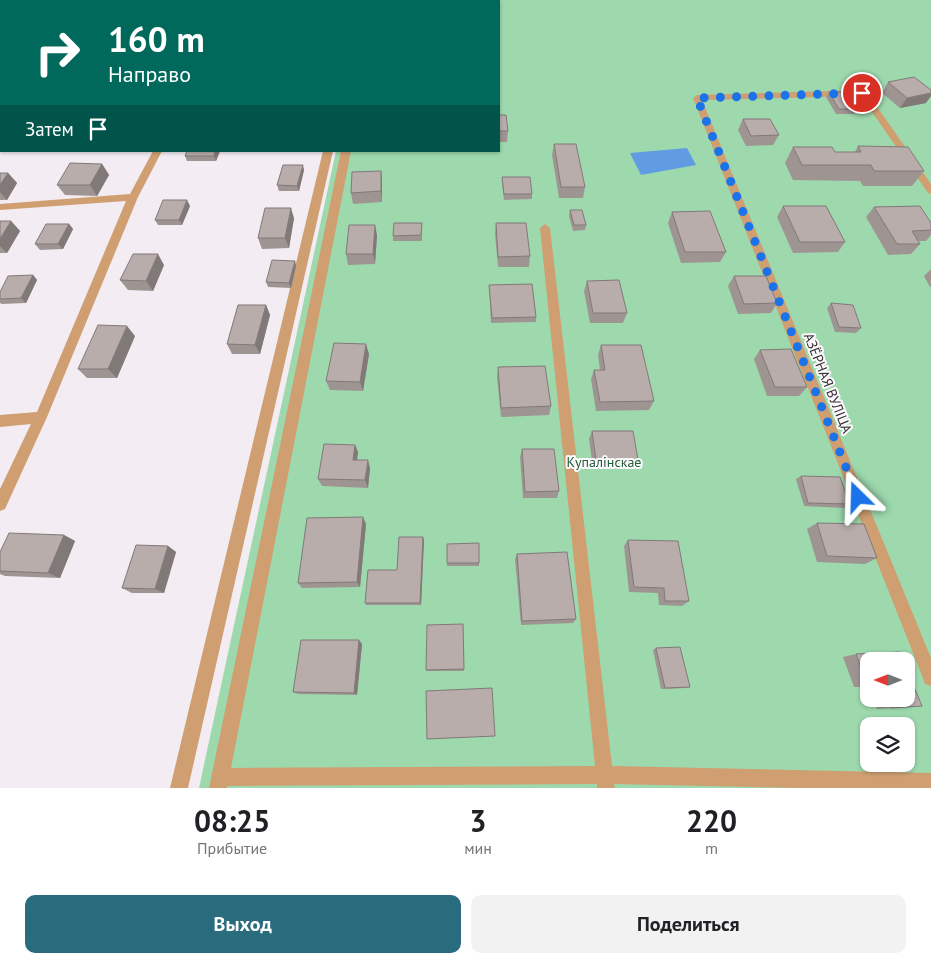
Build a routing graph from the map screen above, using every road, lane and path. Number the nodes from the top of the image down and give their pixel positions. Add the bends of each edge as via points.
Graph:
1 (157, 152) edge
2 (328, 152) edge
3 (346, 152) edge
4 (931, 191) edge
5 (133, 197) junction
6 (0, 207) edge
7 (545, 228) dead end
8 (41, 416) junction
9 (0, 421) edge
10 (0, 504) edge
11 (931, 678) edge
12 (605, 782) edge
13 (931, 782) edge
14 (219, 783) edge
15 (179, 788) edge

1 - 5 street
2 - 15 street
3 - 14 street
4 - 11 street, АЗЁРНАЯ ВУЛІЦА via 862,93 697,98
5 - 6 street
5 - 8 street
7 - 12 street
8 - 9 street
8 - 10 street
12 - 13 street
12 - 14 street

